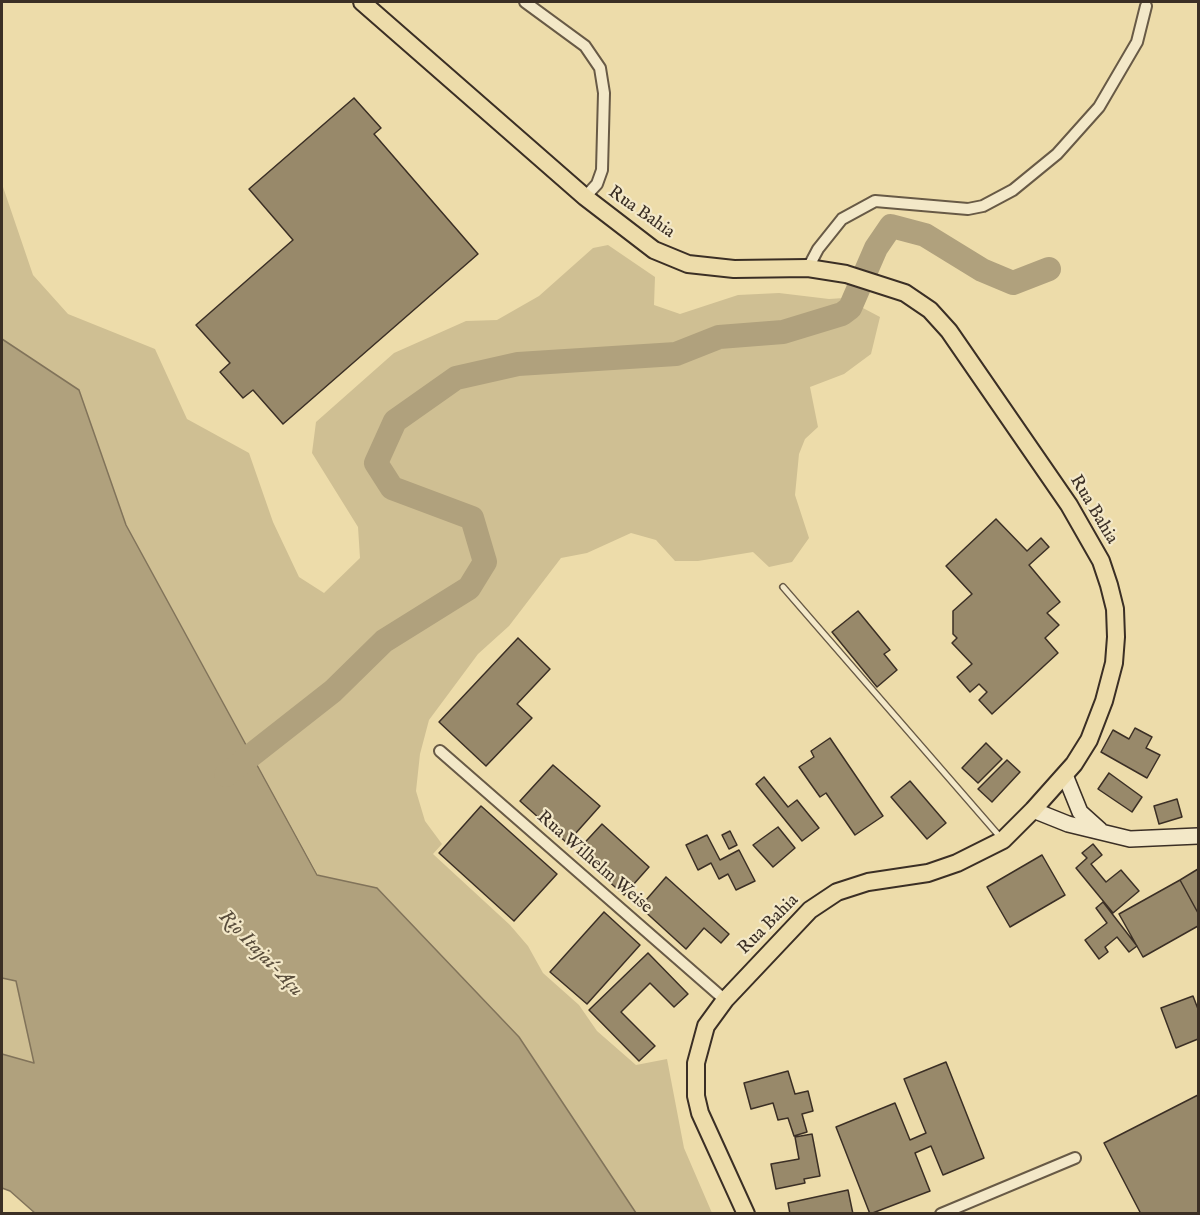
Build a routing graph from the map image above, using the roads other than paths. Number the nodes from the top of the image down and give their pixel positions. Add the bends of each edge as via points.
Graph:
1 (362, 2) edge
2 (525, 2) edge
3 (1146, 6) dead end
4 (585, 197) junction
5 (808, 268) junction
6 (783, 587) dead end
7 (440, 751) dead end
8 (1065, 775) junction
9 (1033, 810) junction
10 (1080, 812) junction
11 (1068, 824) junction
12 (1103, 832) junction
13 (1198, 836) edge
14 (1002, 840) junction
15 (725, 1000) junction
16 (1075, 1158) dead end
17 (746, 1214) edge
18 (941, 1214) edge

1 - 4 main road, Rua Bahia
2 - 4 street via 585,46 600,68 604,93 602,170 597,184
3 - 5 street via 1137,42 1099,107 1058,154 1013,190 983,206 968,208 875,201 842,219
4 - 5 main road, Rua Bahia via 654,250 688,264 734,269
5 - 8 main road, Rua Bahia via 877,282 905,293 930,310 949,331 1069,505 1101,561 1115,609 1114,663 1089,740
6 - 14 lane
7 - 15 street, Rua Wilhelm Weise
8 - 9 main road, Rua Bahia
8 - 10 street
9 - 11 street
9 - 14 main road, Rua Bahia
10 - 11 street
10 - 12 street
11 - 12 street
12 - 13 street via 1130,838
14 - 15 main road, Rua Bahia via 928,873 868,882 837,892 810,910
15 - 17 main road, Rua Bahia via 706,1026 696,1063 696,1096
16 - 18 street

